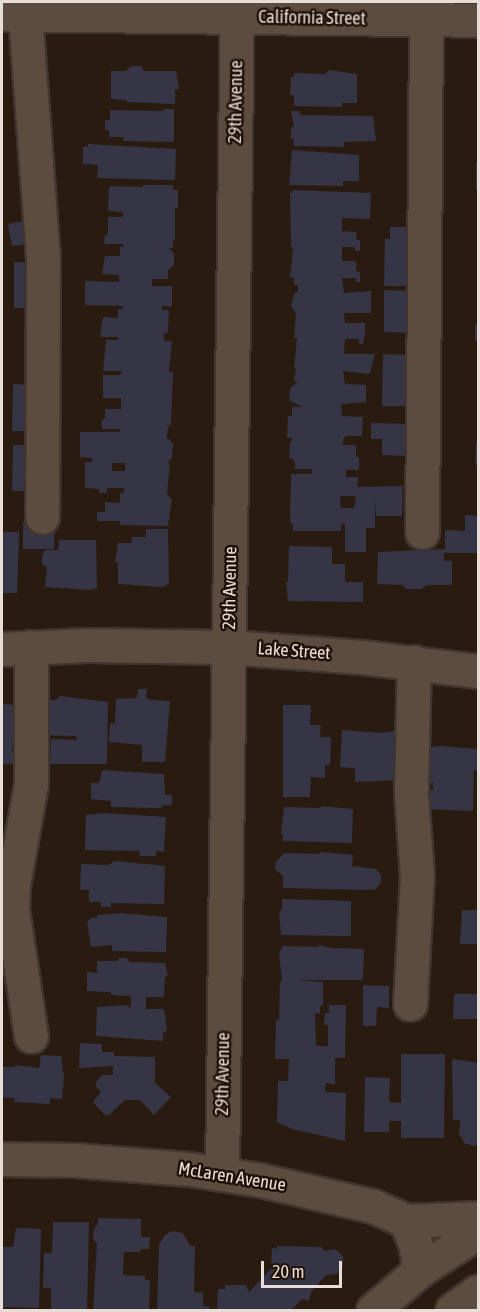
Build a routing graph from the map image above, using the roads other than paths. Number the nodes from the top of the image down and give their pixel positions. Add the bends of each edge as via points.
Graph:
1 (237, 9) edge
2 (14, 14) edge
3 (426, 19) junction
4 (478, 20) edge
5 (42, 517) dead end
6 (422, 532) dead end
7 (229, 647) junction
8 (16, 648) edge
9 (414, 662) junction
10 (478, 671) edge
11 (410, 1004) dead end
12 (31, 1036) dead end
13 (2, 1159) edge
14 (222, 1174) junction
15 (478, 1218) edge
16 (406, 1221) junction
17 (478, 1232) edge
18 (420, 1270) junction
19 (478, 1291) edge
20 (373, 1311) edge
21 (452, 1311) edge

1 - 2 street, California Street
1 - 3 street, California Street
1 - 7 street, 29th Avenue
2 - 5 street via 42,247
3 - 4 street, California Street
3 - 6 street
7 - 8 street, Lake Street
7 - 9 street, Lake Street
7 - 14 street, 29th Avenue
8 - 12 street via 32,784 12,909
9 - 10 street, Lake Street
9 - 11 street via 411,792 417,876
13 - 14 street, McLaren Avenue via 123,1163
14 - 16 street, McLaren Avenue via 373,1206
15 - 16 street
16 - 18 street
17 - 18 street
18 - 20 street
19 - 21 street

